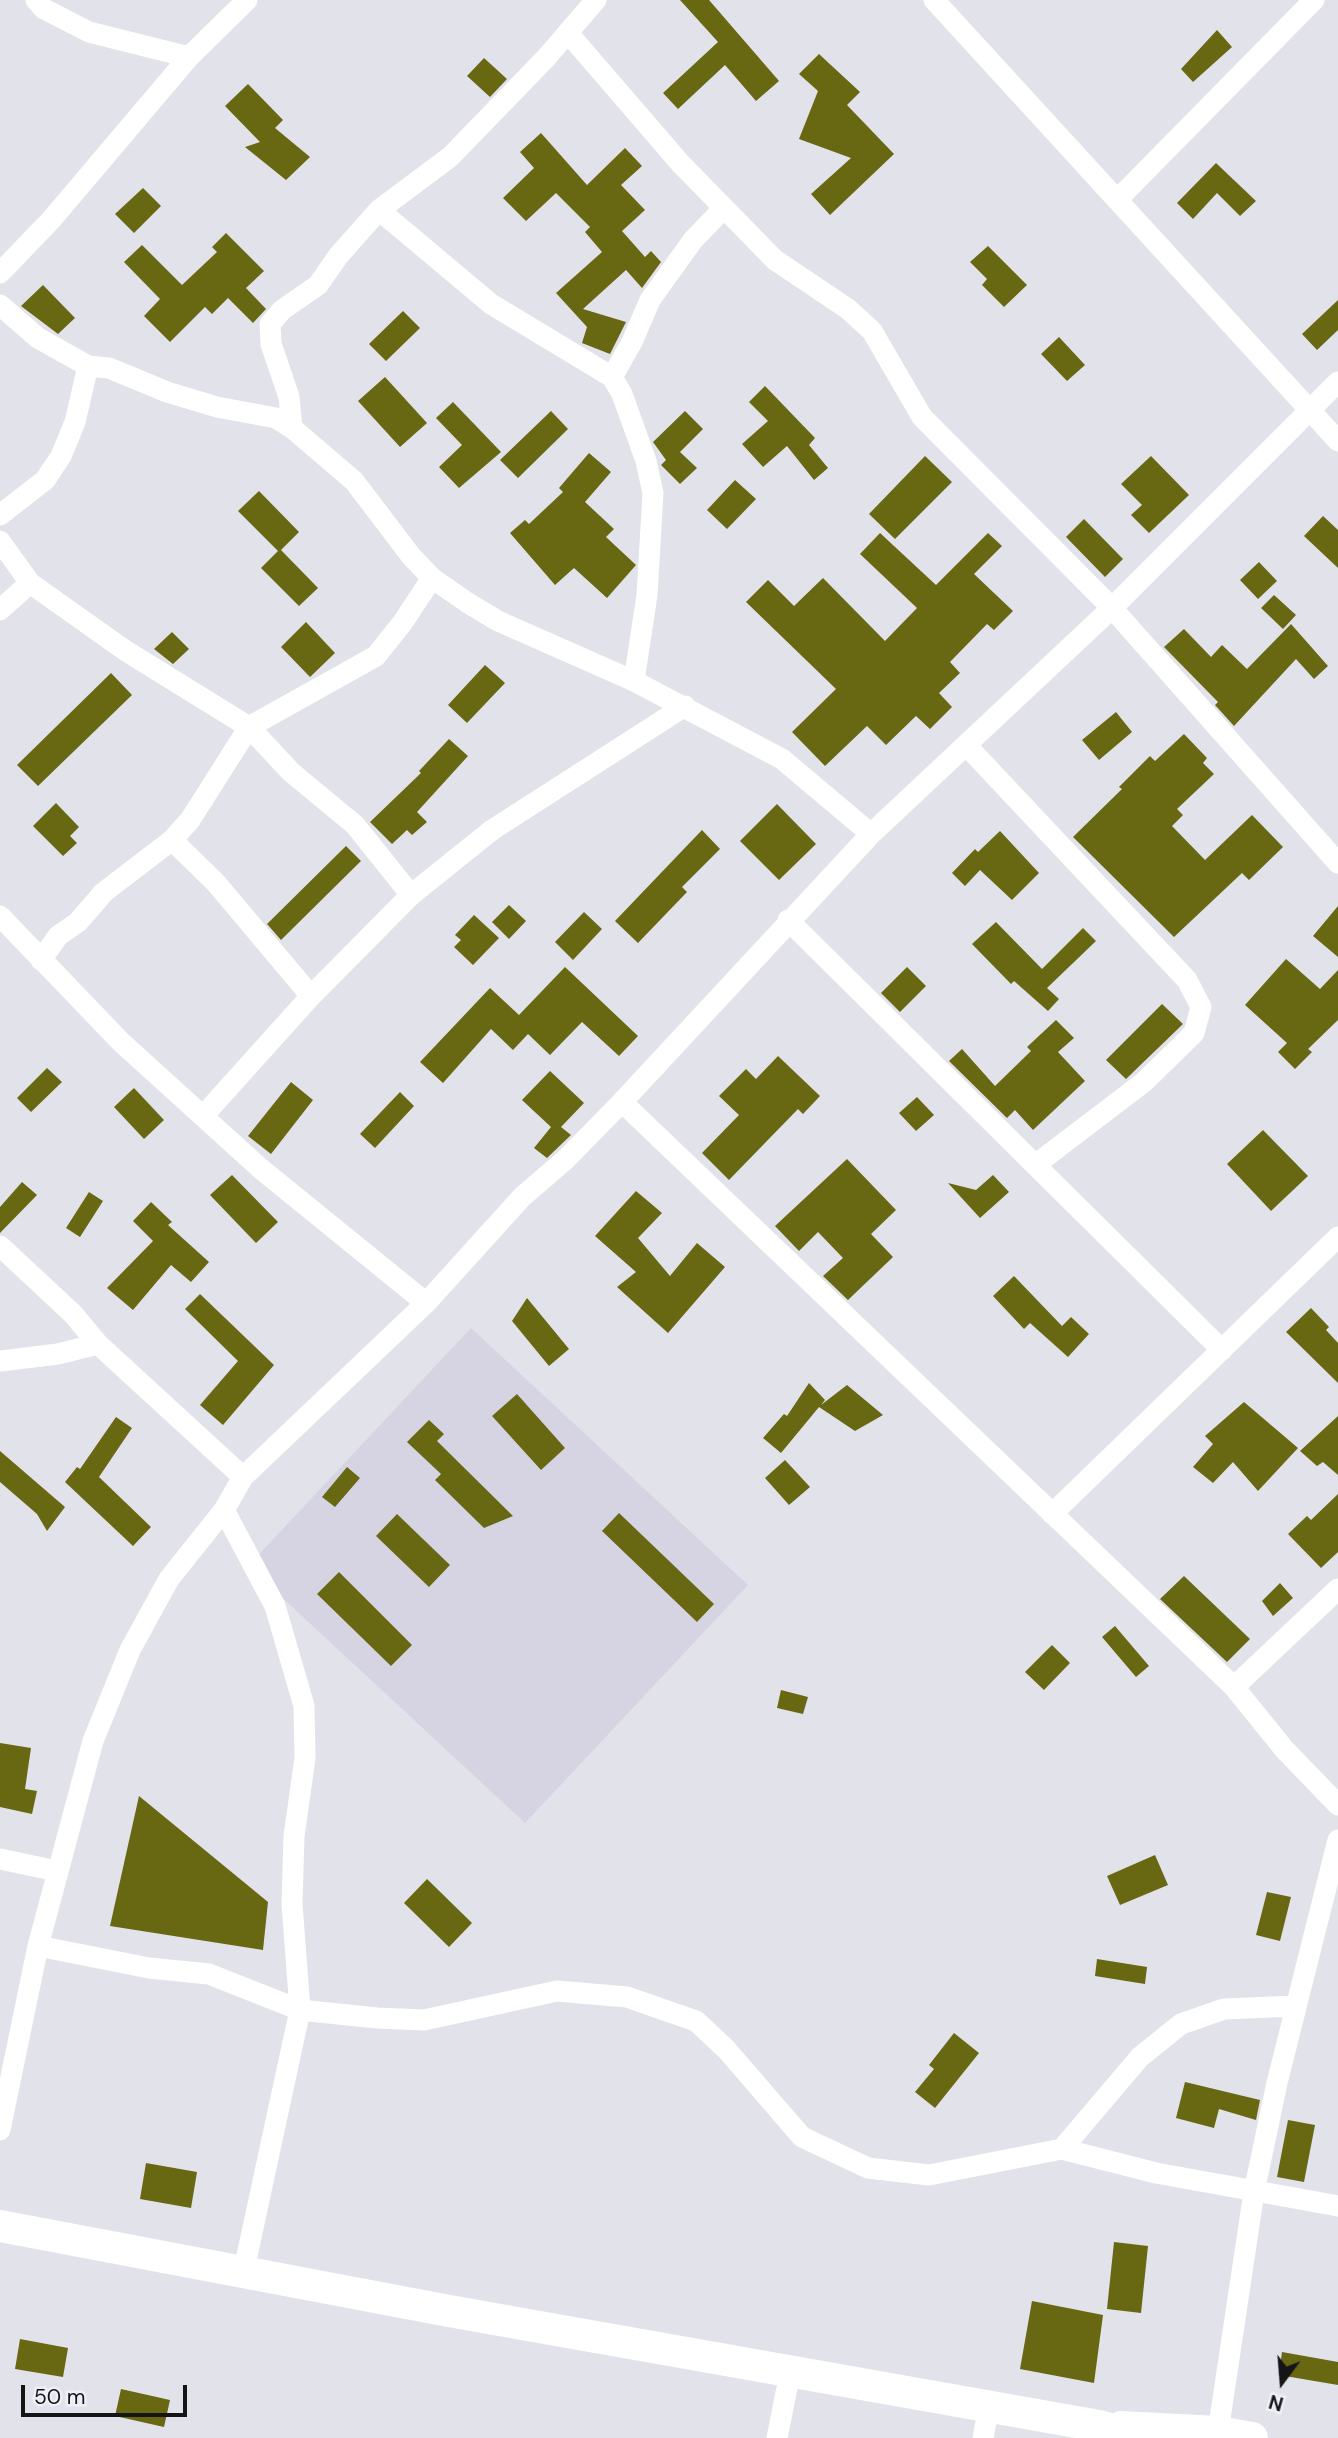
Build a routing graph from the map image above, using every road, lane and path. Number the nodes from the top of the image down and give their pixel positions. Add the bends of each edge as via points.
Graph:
1 (36, 0) edge
2 (247, 0) edge
3 (596, 0) edge
4 (934, 0) edge
5 (1314, 0) edge
6 (568, 33) junction
7 (189, 57) junction
8 (1117, 200) junction
9 (724, 208) junction
10 (379, 210) junction
11 (0, 273) edge
12 (0, 305) edge
13 (88, 366) junction
14 (612, 377) junction
15 (1338, 382) edge
16 (1311, 412) junction
17 (292, 428) junction
18 (1338, 441) edge
19 (0, 515) edge
20 (0, 541) edge
21 (432, 578) junction
22 (30, 583) junction
23 (1112, 608) junction
24 (0, 610) edge
25 (634, 681) junction
26 (685, 706) junction
27 (249, 727) junction
28 (966, 744) junction
29 (871, 834) junction
30 (172, 840) junction
31 (1338, 863) edge
32 (411, 895) junction
33 (0, 916) edge
34 (788, 920) junction
35 (41, 960) junction
36 (311, 996) junction
37 (622, 1102) junction
38 (203, 1116) junction
39 (1035, 1165) junction
40 (1338, 1237) edge
41 (0, 1246) edge
42 (426, 1303) junction
43 (98, 1344) junction
44 (1222, 1350) junction
45 (0, 1361) edge
46 (243, 1477) junction
47 (223, 1510) junction
48 (1052, 1514) junction
49 (1338, 1589) edge
50 (1234, 1687) junction
51 (1338, 1805) edge
52 (1338, 1840) edge
53 (0, 1859) edge
54 (57, 1871) junction
55 (38, 1946) junction
56 (1296, 2006) junction
57 (300, 2010) junction
58 (0, 2130) edge
59 (1062, 2150) junction
60 (1254, 2192) junction
61 (1338, 2206) edge
62 (0, 2226) edge
63 (243, 2274) junction
64 (790, 2373) junction
65 (989, 2406) junction
66 (1099, 2426) junction
67 (1218, 2432) junction
68 (777, 2438) edge
69 (983, 2438) edge
70 (1143, 2438) edge
71 (1251, 2438) edge

1 - 7 street via 44,9 89,32
2 - 7 street
3 - 6 street
4 - 8 street
5 - 8 street
6 - 9 street
6 - 10 street via 450,158
7 - 11 street
8 - 16 street
9 - 14 street via 693,240 650,300
9 - 23 street via 775,260 830,295 872,331 922,417
10 - 14 street via 491,304
10 - 17 street via 318,285 270,324
12 - 13 street via 38,338
13 - 17 street via 109,368 217,407 276,418
13 - 19 street via 75,422 61,456 45,480
14 - 25 street via 646,461 653,493 647,594
15 - 16 street
16 - 18 street
16 - 23 street
17 - 21 street via 354,481
20 - 22 street
21 - 25 street via 498,621
21 - 27 street via 376,656
22 - 24 street
22 - 27 street via 126,651
23 - 28 street
23 - 31 street
25 - 26 street
26 - 29 street via 782,759
26 - 32 street via 492,830
27 - 30 street via 190,820
27 - 32 street via 291,772 355,825
28 - 29 street
28 - 39 street via 1187,980 1201,1007 1194,1033 1144,1083
29 - 34 street
30 - 35 street via 104,892 78,922 58,936
30 - 36 street via 216,883
32 - 36 street
33 - 35 street
34 - 37 street
34 - 39 street
35 - 38 street via 121,1042
36 - 38 street
37 - 42 street via 522,1197
37 - 48 street
38 - 42 street
39 - 44 street
40 - 44 street
41 - 43 street via 73,1314
42 - 46 street
43 - 45 street
43 - 46 street
44 - 48 street
46 - 47 street
47 - 54 street via 169,1579 130,1650 93,1741
47 - 57 street via 275,1606 304,1706 305,1758 294,1836 292,1904
48 - 50 street
49 - 50 street
50 - 51 street via 1283,1748
52 - 56 street
53 - 54 street
54 - 55 street
55 - 57 street via 149,1968 209,1974
55 - 58 street
56 - 59 street via 1224,2009 1181,2024 1140,2057
56 - 60 street
57 - 59 street via 424,2020 556,1991 627,1997 696,2021 802,2137 868,2168 929,2175
57 - 63 street
59 - 60 street
60 - 61 street
60 - 67 street
62 - 63 main road
63 - 64 main road
64 - 65 main road
64 - 68 street
65 - 66 main road
65 - 69 street
66 - 67 main road
66 - 70 main road
67 - 71 main road

